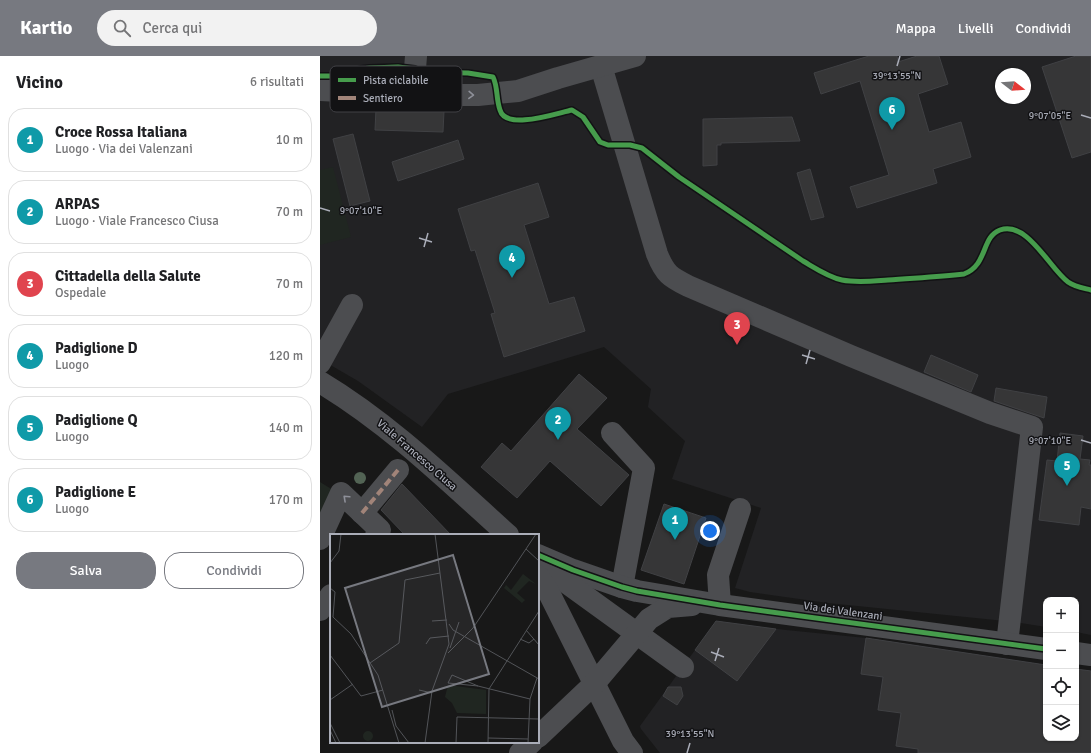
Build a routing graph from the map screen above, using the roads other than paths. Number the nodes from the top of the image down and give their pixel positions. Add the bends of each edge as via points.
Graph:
1 (416, 56) edge
2 (635, 56) edge
3 (415, 66) edge
4 (601, 66) junction
5 (320, 90) edge
6 (330, 91) edge
7 (462, 95) edge
8 (352, 305) dead end
9 (320, 363) edge
10 (320, 382) edge
11 (612, 433) dead end
12 (398, 470) dead end
13 (740, 509) dead end
14 (362, 514) junction
15 (377, 534) edge
16 (507, 534) edge
17 (320, 540) edge
18 (539, 555) edge
19 (539, 561) edge
20 (539, 577) edge
21 (630, 589) junction
22 (330, 596) edge
23 (720, 605) junction
24 (320, 610) edge
25 (637, 633) junction
26 (1007, 644) junction
27 (1043, 649) edge
28 (1079, 653) edge
29 (1091, 655) edge
30 (683, 667) dead end
31 (594, 684) junction
32 (539, 736) edge
33 (531, 743) edge
34 (520, 753) edge
35 (632, 753) edge

1 - 3 street
2 - 4 street
7 -> 4 street via 518,91
4 - 26 street via 657,254 668,274 688,286 851,356 990,413 1032,427
5 - 6 street
8 - 9 street
10 - 16 street, Viale Francesco Ciusa via 378,421
11 - 21 street via 644,468
12 - 14 street
13 - 23 street via 718,575
14 - 15 street via 380,530
14 -> 17 street via 341,493
18 - 21 street
19 - 25 street
20 - 31 street
21 - 23 street, Via dei Valenzani
22 - 24 street
23 - 25 street via 668,607 649,619
23 - 26 street, Via dei Valenzani
25 - 30 street
25 - 31 street
26 - 27 street, Via dei Valenzani
28 - 29 street
31 - 32 street
31 - 35 street via 623,741
33 - 34 street

